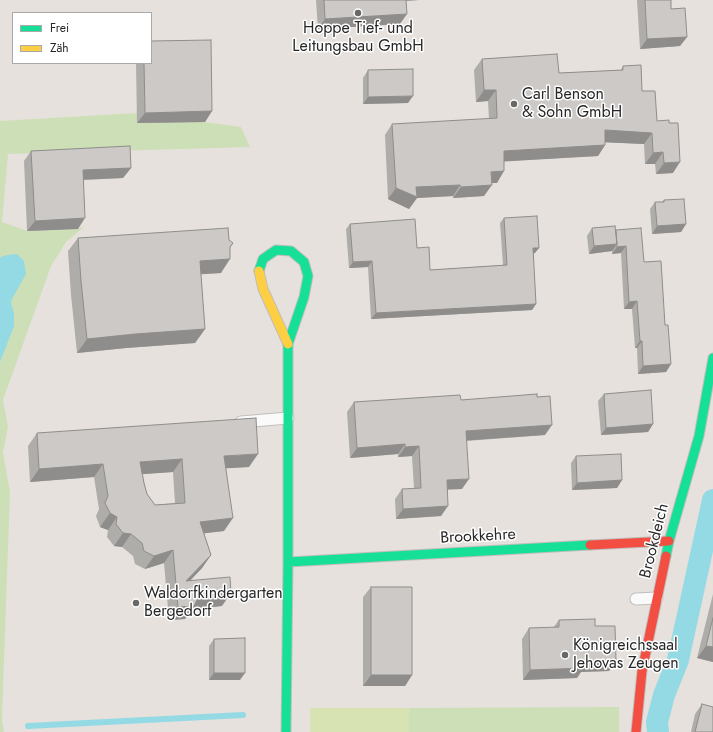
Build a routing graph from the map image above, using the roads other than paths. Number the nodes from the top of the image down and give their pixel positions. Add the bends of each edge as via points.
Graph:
1 (288, 344) junction
2 (713, 358) edge
3 (288, 418) junction
4 (234, 422) edge
5 (669, 541) junction
6 (288, 562) junction
7 (657, 598) junction
8 (636, 599) dead end
9 (286, 732) edge
10 (636, 732) edge

1 - 1 street via 304,297 308,276 304,262 291,252 276,250 263,259 259,272 263,289
1 - 3 street
2 - 5 street, Brookdeich via 699,436
3 - 4 lane
3 - 6 street
5 - 6 street, Brookkehre
5 - 7 street, Brookdeich
6 - 9 street
7 - 8 lane
7 - 10 street, Brookdeich via 642,671

